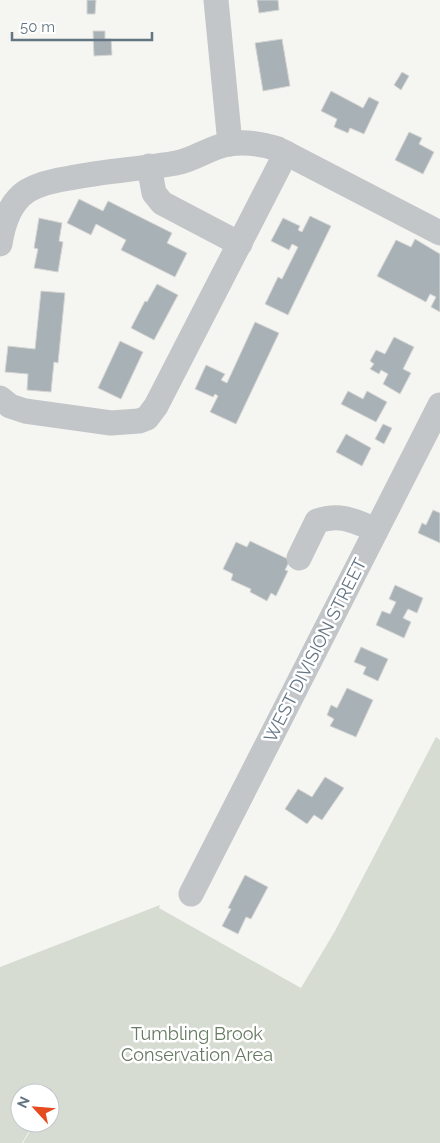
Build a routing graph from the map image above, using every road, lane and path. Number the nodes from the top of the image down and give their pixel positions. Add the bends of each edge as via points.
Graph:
1 (216, 0) edge
2 (230, 144) junction
3 (286, 153) junction
4 (149, 166) junction
5 (440, 233) edge
6 (0, 244) edge
7 (240, 244) junction
8 (0, 398) edge
9 (440, 405) edge
10 (376, 530) junction
11 (299, 558) dead end
12 (191, 894) dead end

1 - 2 street
2 - 3 street via 260,144
2 - 4 street via 184,161
3 - 5 street
3 - 7 street
4 - 6 street via 85,174 28,190 8,213
4 - 7 street via 154,193 162,203
7 - 8 street via 147,418 111,424 25,412
9 - 10 street, WEST DIVISION STREET
10 - 11 street via 330,516 317,521
10 - 12 street, WEST DIVISION STREET

